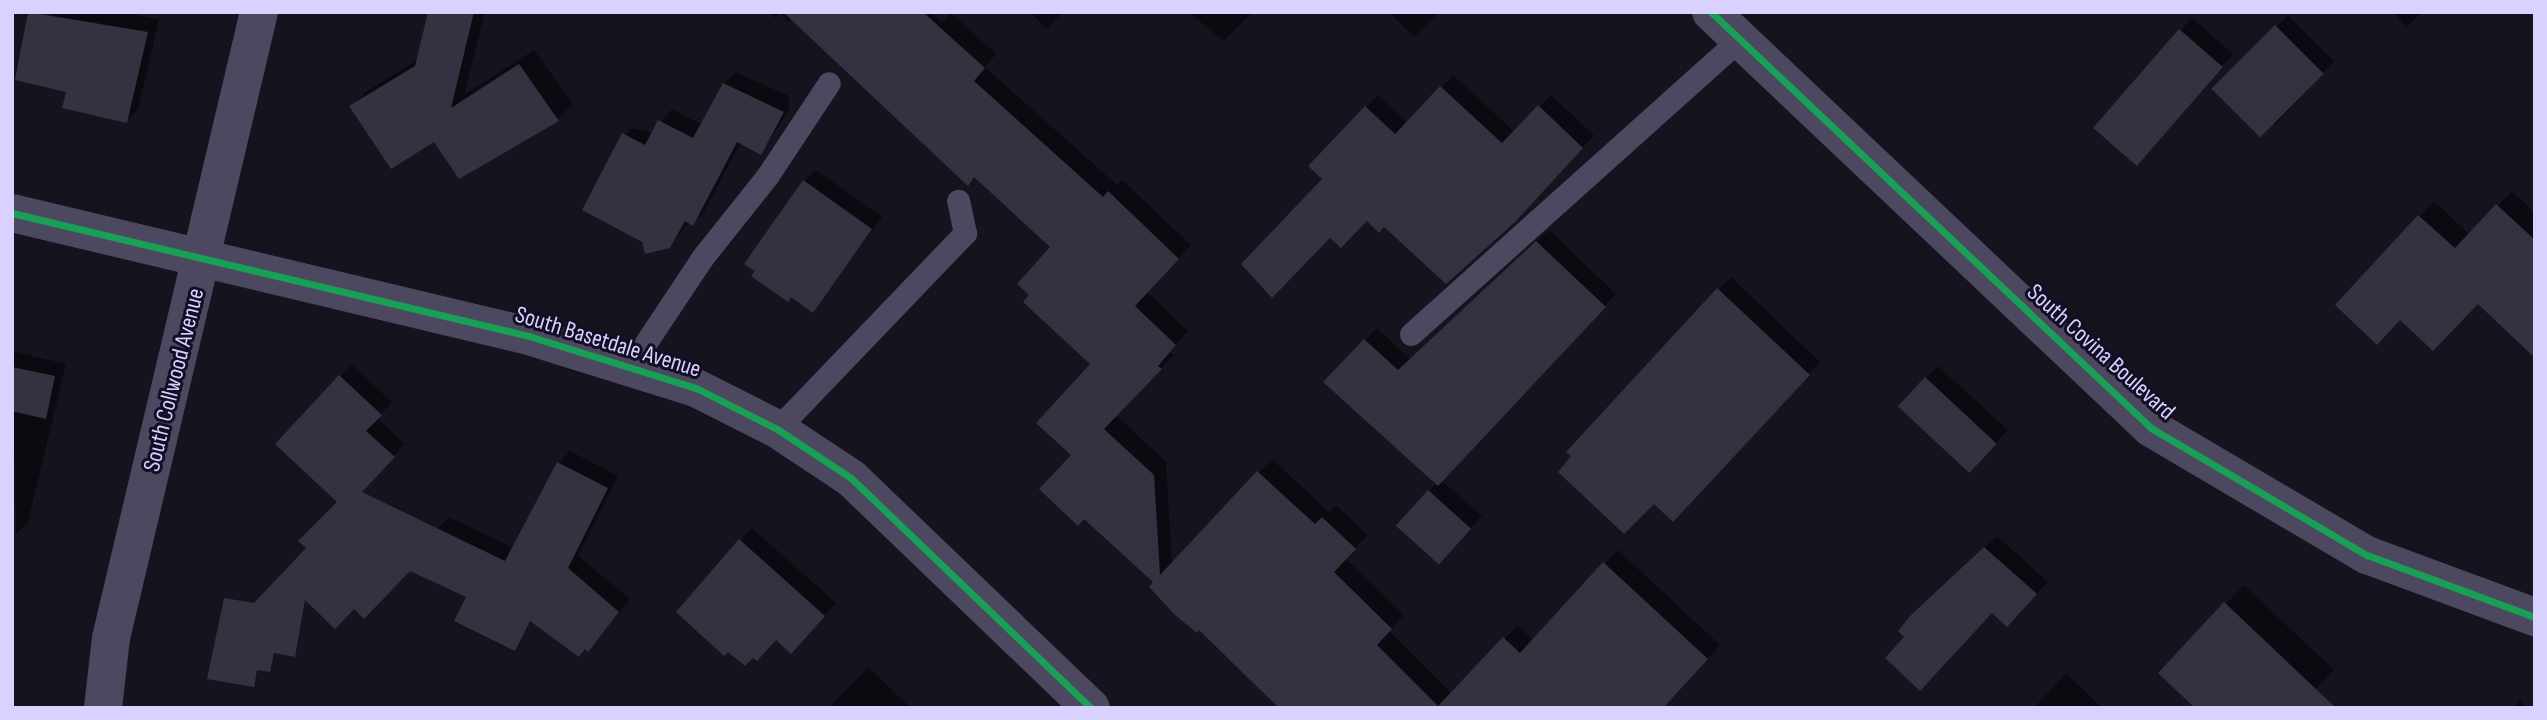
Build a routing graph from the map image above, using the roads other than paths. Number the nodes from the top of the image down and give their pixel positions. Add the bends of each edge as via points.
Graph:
1 (259, 12) edge
2 (1711, 12) edge
3 (1740, 40) junction
4 (829, 83) dead end
5 (958, 201) dead end
6 (12, 213) edge
7 (204, 260) junction
8 (1411, 334) dead end
9 (631, 365) junction
10 (777, 429) junction
11 (2535, 617) edge
12 (103, 708) edge
13 (1091, 708) edge

1 - 7 street, South Collwood Avenue
2 - 3 street, South Covina Boulevard
3 - 8 lane
3 - 11 street, South Covina Boulevard via 2151,428 2367,555
4 - 9 lane
5 - 10 lane via 965,233
6 - 7 street, South Basetdale Avenue
7 - 9 street, South Basetdale Avenue via 529,336
7 - 12 street, South Collwood Avenue via 111,638
9 - 10 street, South Basetdale Avenue via 696,388
10 - 13 street, South Basetdale Avenue via 852,478

